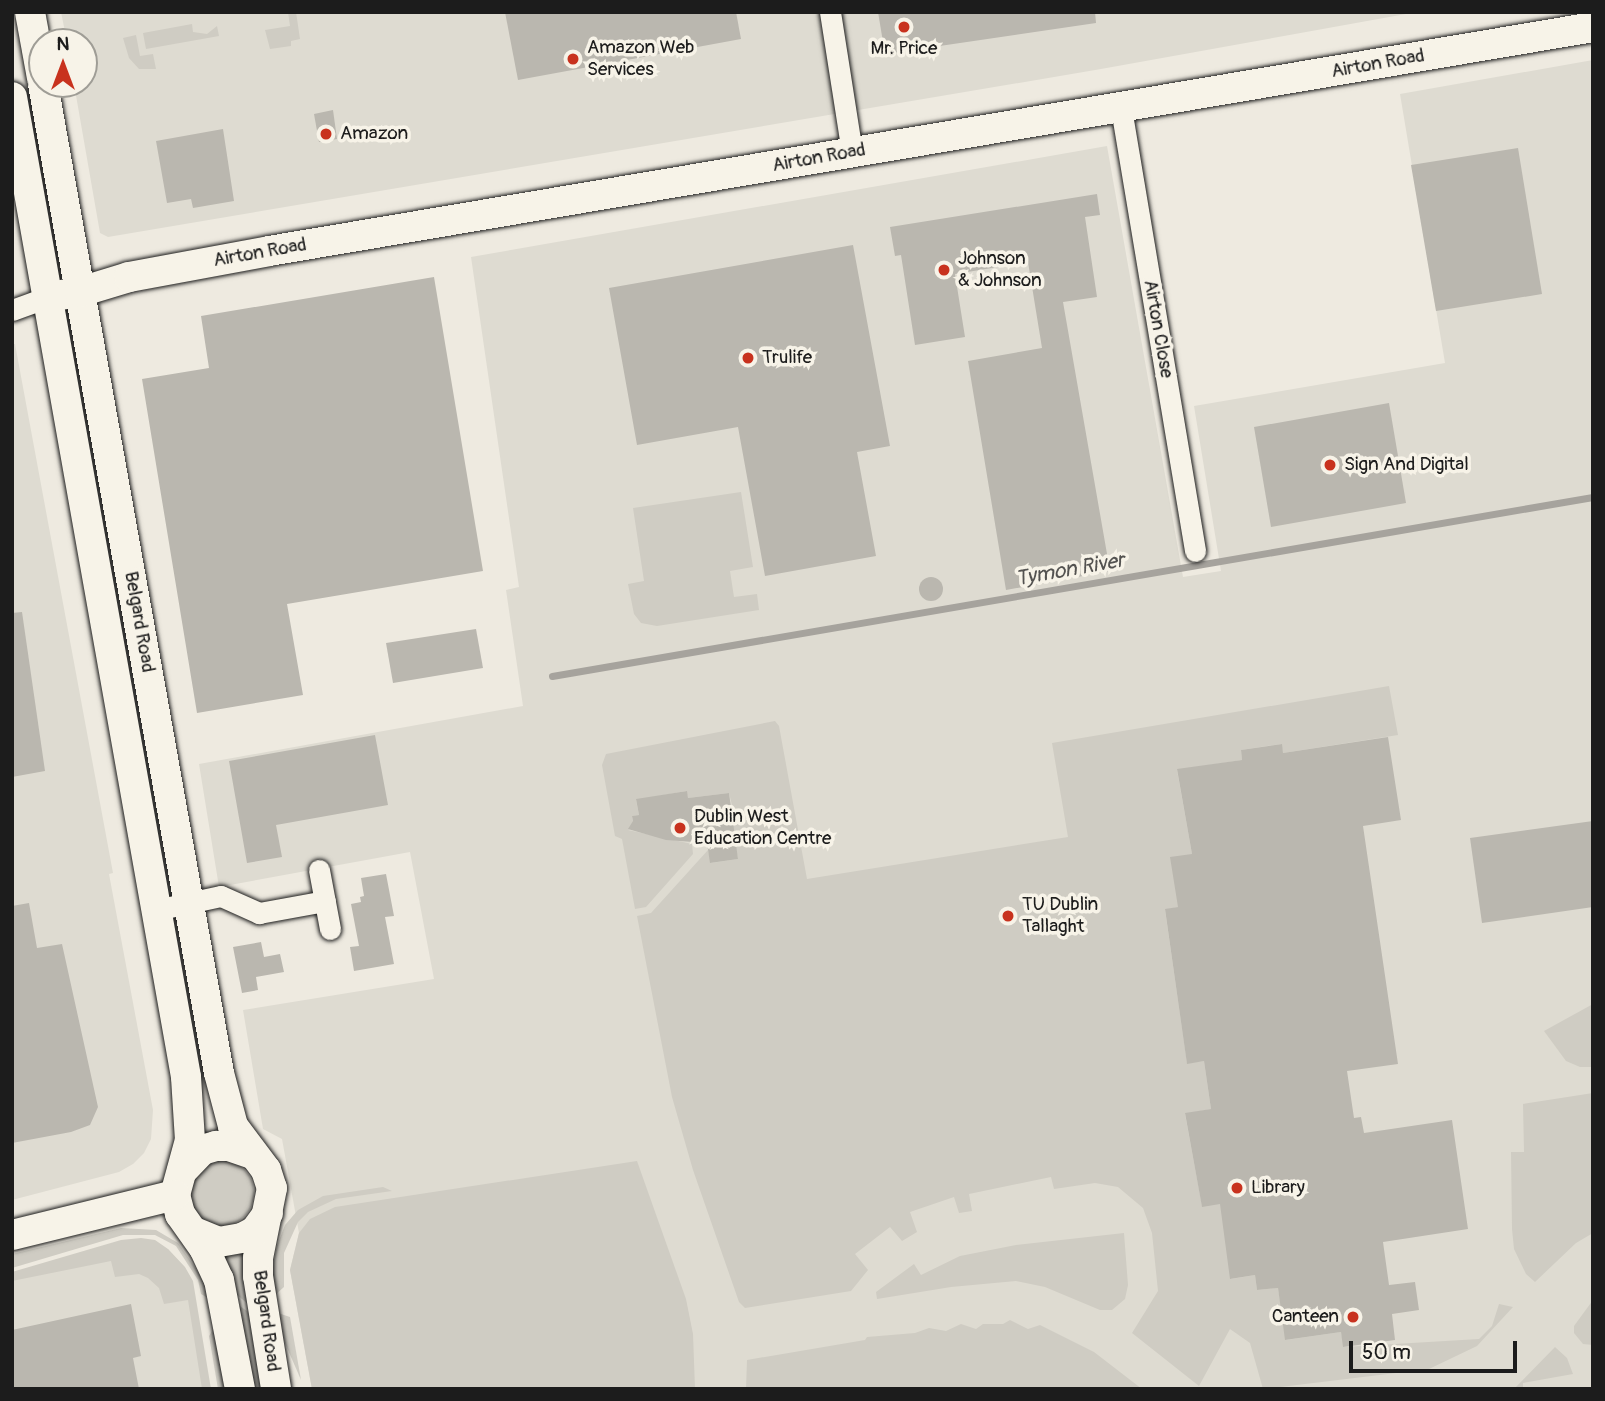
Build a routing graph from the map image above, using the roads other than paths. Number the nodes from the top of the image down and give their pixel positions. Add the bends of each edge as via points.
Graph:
1 (830, 12) edge
2 (1593, 27) edge
3 (12, 97) edge
4 (45, 98) edge
5 (1121, 108) junction
6 (852, 153) junction
7 (80, 292) junction
8 (48, 298) junction
9 (12, 310) edge
10 (1195, 551) dead end
11 (319, 870) dead end
12 (325, 901) junction
13 (189, 903) junction
14 (156, 910) junction
15 (330, 929) dead end
16 (252, 1154) junction
17 (178, 1183) junction
18 (269, 1212) junction
19 (194, 1232) junction
20 (12, 1235) edge
21 (240, 1389) edge
22 (276, 1389) edge

1 - 6 street
2 - 5 main road, Airton Road
3 - 8 main road, Belgard Road
4 - 7 main road, Belgard Road
5 - 6 main road, Airton Road
5 - 10 street, Airton Close
6 - 7 main road, Airton Road via 269,251 129,277
7 - 8 main road, Airton Road
7 - 13 main road, Belgard Road
8 - 9 street
8 - 14 main road, Belgard Road
11 - 12 street
12 - 13 street via 259,913 221,896
12 - 15 street
13 - 14 street
13 - 16 main road, Belgard Road via 227,1109 237,1136
14 - 17 main road, Belgard Road via 190,1112 190,1140
16 - 17 main road via 229,1146 202,1150
16 - 18 main road, Belgard Road via 271,1181
17 - 19 main road, Belgard Road via 180,1214
17 - 20 main road
18 - 19 main road via 255,1231 242,1238 219,1242
18 - 22 main road, Belgard Road via 258,1276
19 - 21 main road, Belgard Road via 219,1280

